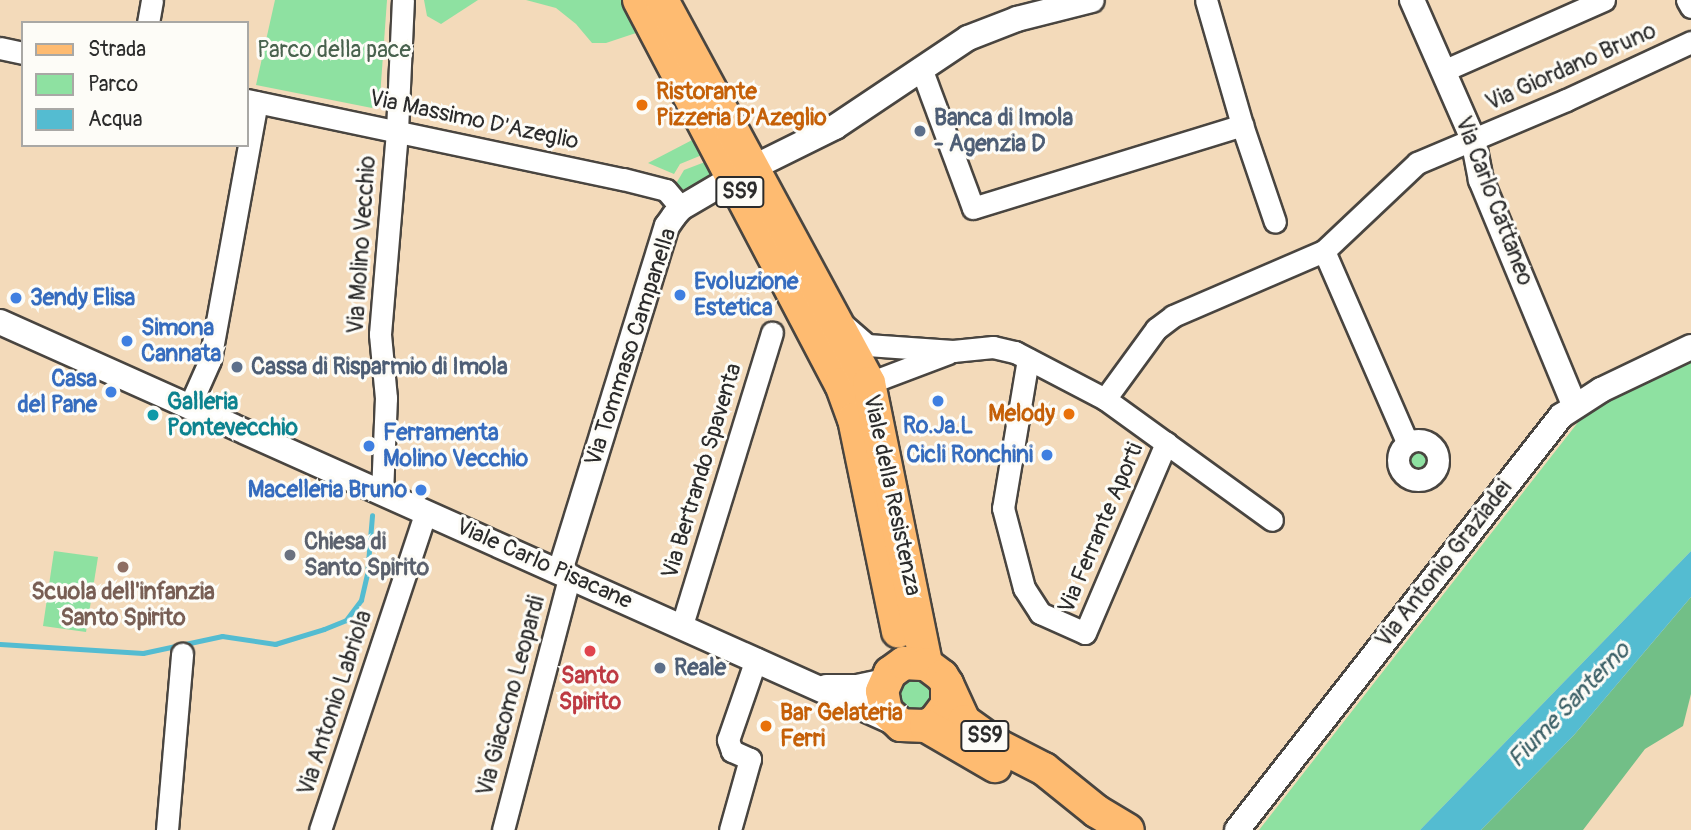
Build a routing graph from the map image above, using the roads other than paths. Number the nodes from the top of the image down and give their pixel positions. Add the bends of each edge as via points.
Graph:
1 (152, 0) edge
2 (403, 0) edge
3 (639, 0) edge
4 (662, 0) edge
5 (1092, 0) edge
6 (1206, 0) edge
7 (1412, 0) edge
8 (1604, 0) edge
9 (1687, 0) edge
10 (1691, 7) edge
11 (148, 21) edge
12 (1691, 42) edge
13 (0, 48) edge
14 (21, 53) edge
15 (921, 68) junction
16 (1443, 71) junction
17 (252, 101) edge
18 (1242, 125) junction
19 (248, 126) edge
20 (397, 131) junction
21 (1473, 139) junction
22 (245, 147) edge
23 (743, 173) junction
24 (681, 208) junction
25 (1275, 222) dead end
26 (1324, 251) junction
27 (831, 312) junction
28 (0, 322) edge
29 (772, 333) dead end
30 (909, 347) junction
31 (1691, 348) edge
32 (953, 351) junction
33 (1028, 359) junction
34 (857, 378) junction
35 (1105, 399) junction
36 (1574, 404) junction
37 (190, 405) junction
38 (1166, 443) junction
39 (1407, 443) dead end
40 (382, 493) junction
41 (426, 512) junction
42 (1272, 520) dead end
43 (565, 573) junction
44 (682, 625) junction
45 (182, 654) dead end
46 (756, 659) junction
47 (916, 673) junction
48 (818, 687) junction
49 (913, 726) junction
50 (995, 766) junction
51 (1044, 769) junction
52 (1096, 811) junction
53 (1126, 828) edge
54 (166, 830) edge
55 (320, 830) edge
56 (503, 830) edge
57 (730, 830) edge
58 (1237, 830) edge

1 - 11 street
2 - 20 street, Via Molino Vecchio
3 - 23 main road, Viale della Resistenza / SS9
4 - 23 main road, Viale della Resistenza / SS9
5 - 15 street, Via Tommaso Campanella via 1017,19 968,38
6 - 18 street
7 - 16 street, Via Carlo Cattaneo
8 - 16 street
9 - 10 street
12 - 21 street, Via Giordano Bruno
13 - 14 street
15 - 18 street via 973,208
15 - 23 street, Via Tommaso Campanella via 835,127
16 - 21 street, Via Carlo Cattaneo
17 - 19 street
17 - 20 street, Via Massimo D'Azeglio
18 - 25 street
20 - 24 street, Via Massimo D'Azeglio via 666,190
20 - 40 street, Via Molino Vecchio via 380,334 386,398
21 - 26 street, Via Giordano Bruno via 1406,170
21 - 36 street, Via Carlo Cattaneo via 1481,180
22 - 37 street via 210,360
23 - 24 street, Via Tommaso Campanella
23 - 27 main road, Viale della Resistenza / SS9
23 - 34 main road, Viale della Resistenza / SS9
24 - 43 street, Via Tommaso Campanella via 667,226
26 - 35 street via 1173,316 1156,329
26 - 39 street
27 - 30 street via 867,345
27 - 34 main road, Viale della Resistenza / SS9
28 - 37 street, Viale Carlo Pisacane
29 - 44 street, Via Bertrando Spaventa
30 - 32 street
30 - 34 street
31 - 36 street, Via Antonio Graziadei
32 - 33 street via 993,348
32 - 34 street
33 - 35 street
33 - 38 street, Via Ferrante Aporti via 1003,508 1024,588 1040,613 1085,633
34 - 47 main road, Viale della Resistenza / SS9
35 - 38 street
36 - 58 street, Via Antonio Graziadei via 1549,429
37 - 40 street, Viale Carlo Pisacane
38 - 42 street
40 - 41 street, Viale Carlo Pisacane
41 - 43 street, Viale Carlo Pisacane
41 - 55 street, Via Antonio Labriola
43 - 44 street, Viale Carlo Pisacane
43 - 56 street, Via Giacomo Leopardi
44 - 46 street, Viale Carlo Pisacane
45 - 54 street
46 - 48 street, Viale Carlo Pisacane
46 - 57 street via 728,740 732,751 750,759
47 - 48 street, Viale Carlo Pisacane via 858,687
47 - 49 main road, Viale Carlo Pisacane via 882,701 886,710
47 - 49 main road via 947,705 935,721
47 - 51 main road, Viale Carlo Pisacane / SS9 via 964,721
48 - 49 street, Viale Carlo Pisacane
49 - 50 main road, Viale Carlo Pisacane / SS9
50 - 51 main road via 1029,779
50 - 52 main road, Viale Carlo Pisacane / SS9 via 1055,801
51 - 52 main road, Viale Carlo Pisacane / SS9
52 - 53 main road, Viale Carlo Pisacane / SS9

